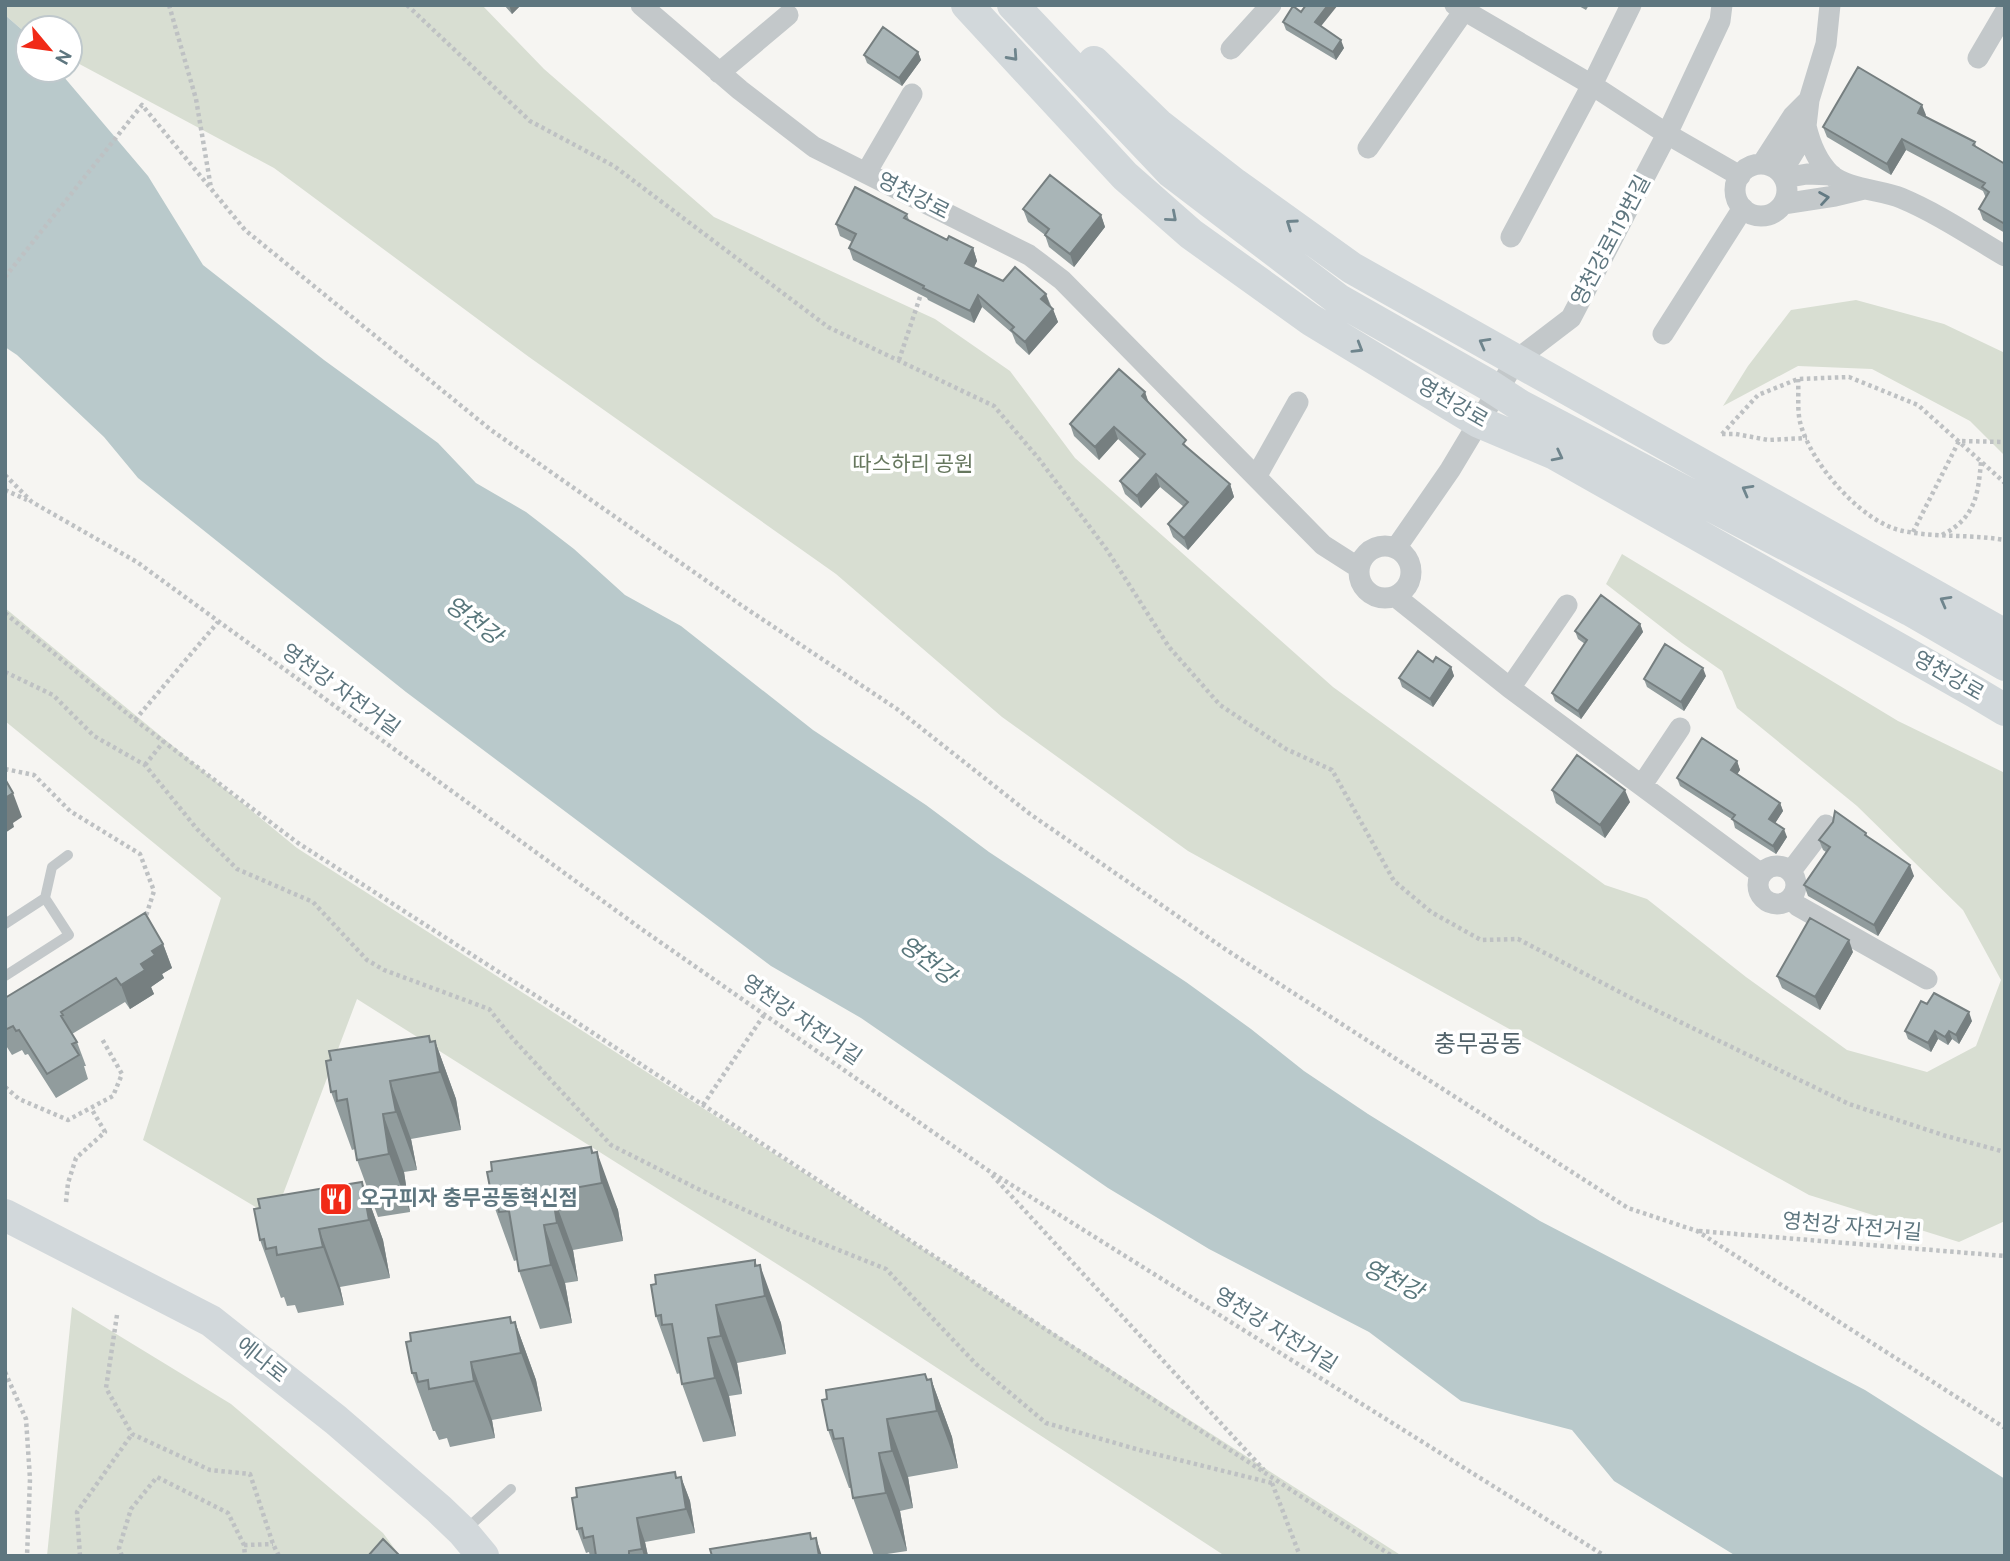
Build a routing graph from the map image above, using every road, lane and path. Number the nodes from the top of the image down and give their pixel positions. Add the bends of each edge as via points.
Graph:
1 (169, 5) edge
2 (407, 5) edge
3 (641, 5) edge
4 (967, 5) edge
5 (1013, 5) edge
6 (1040, 5) edge
7 (1272, 5) edge
8 (1631, 5) edge
9 (1722, 5) edge
10 (1830, 5) edge
11 (1459, 9) edge
12 (2005, 12) edge
13 (788, 15) dead end
14 (1231, 49) dead end
15 (1979, 58) dead end
16 (719, 72) junction
17 (1592, 85) junction
18 (912, 94) dead end
19 (1809, 100) junction
20 (1806, 126) junction
21 (1667, 135) junction
22 (1368, 148) dead end
23 (1776, 172) junction
24 (866, 173) junction
25 (1740, 176) junction
26 (1832, 176) junction
27 (1864, 188) junction
28 (211, 189) junction
29 (1783, 204) junction
30 (1743, 208) junction
31 (1511, 237) dead end
32 (2005, 256) edge
33 (5, 276) edge
34 (925, 281) edge
35 (1663, 334) dead end
36 (899, 360) junction
37 (1515, 362) junction
38 (1798, 379) junction
39 (1298, 402) dead end
40 (1480, 420) junction
41 (1807, 438) junction
42 (1959, 441) junction
43 (2005, 442) edge
44 (1981, 461) junction
45 (5, 475) edge
46 (1256, 477) junction
47 (2005, 483) edge
48 (5, 490) edge
49 (32, 502) junction
50 (1913, 533) junction
51 (1940, 537) junction
52 (2005, 540) edge
53 (1396, 548) junction
54 (1359, 568) junction
55 (1396, 597) junction
56 (1567, 605) dead end
57 (5, 613) edge
58 (218, 622) junction
59 (2005, 635) edge
60 (2005, 665) edge
61 (5, 672) edge
62 (1510, 688) junction
63 (2005, 710) edge
64 (135, 720) junction
65 (1680, 728) dead end
66 (164, 741) junction
67 (145, 765) junction
68 (5, 769) edge
69 (1642, 786) junction
70 (1826, 825) dead end
71 (68, 855) dead end
72 (1791, 871) junction
73 (1761, 874) junction
74 (45, 898) junction
75 (1791, 899) junction
76 (5, 924) edge
77 (141, 925) edge
78 (5, 976) edge
79 (1927, 979) dead end
80 (764, 1015) junction
81 (102, 1039) dead end
82 (5, 1087) edge
83 (703, 1105) junction
84 (91, 1108) junction
85 (2005, 1152) edge
86 (986, 1169) junction
87 (66, 1202) dead end
88 (5, 1215) edge
89 (1697, 1231) junction
90 (2005, 1256) edge
91 (117, 1315) dead end
92 (5, 1372) edge
93 (2005, 1428) edge
94 (132, 1434) junction
95 (1269, 1475) junction
96 (1272, 1483) junction
97 (511, 1489) dead end
98 (273, 1544) junction
99 (473, 1544) edge
100 (244, 1545) junction
101 (27, 1556) edge
102 (80, 1556) edge
103 (122, 1556) edge
104 (245, 1556) edge
105 (279, 1556) edge
106 (1300, 1556) edge
107 (1392, 1556) edge
108 (1605, 1556) edge

1 - 28 path via 196,99
2 - 36 path via 530,121 614,166 828,327
3 - 16 street, 영천강로
4 -> 40 street, 영천강로 via 1125,176 1192,234 1311,320
5 - 60 street, 영천강로 via 1171,172 1339,300 1521,406 1910,610
37 -> 6 street via 1352,268 1235,184 1158,124
7 - 14 street
8 - 17 street
9 - 21 street, 영천강로119번길 via 1720,21
10 - 19 street via 1826,44
11 - 17 street
11 - 22 street
12 - 15 street
13 - 16 street
16 - 24 street, 영천강로 via 814,147
17 - 21 street
17 - 31 street
18 - 24 street
19 - 20 street
19 - 23 street via 1793,116
20 - 23 street via 1797,147
20 - 26 street via 1811,144
21 - 25 street
21 - 37 street, 영천강로119번길 via 1571,318
23 - 25 street via 1754,166
23 - 26 street
23 - 29 street via 1787,186
24 - 46 street, 영천강로 via 1029,255 1062,280
25 - 30 street via 1735,192
26 - 27 street
29 -> 27 street
27 - 32 street via 1900,198
28 - 33 path via 142,105
28 - 89 path via 245,230 491,430 897,709 1041,822 1225,948 1628,1208
29 - 30 street via 1777,211 1759,216
30 - 35 street
34 - 36 path
36 - 85 path via 994,406 1107,550 1169,647 1220,705 1286,749 1332,771 1394,881 1431,912 1481,940 1518,939 1849,1104
37 - 40 street
59 -> 37 street
38 - 41 path via 1800,422
38 - 41 path via 1758,395 1722,434 1768,440
38 - 42 path via 1849,377 1918,405
39 - 46 street
40 - 53 street
40 -> 63 street, 영천강로 via 1555,454
41 - 50 path via 1821,468 1857,505 1884,526
42 - 43 path
42 - 44 path
42 - 50 path
44 - 47 path
44 - 51 path via 1978,493 1960,526
45 - 49 path, 영천강 자전거길
46 - 54 street, 영천강로 via 1323,545
48 - 49 path
49 - 58 path, 영천강 자전거길 via 137,562
50 - 51 path
51 - 52 path via 1976,535
53 - 54 street via 1373,549
53 - 55 street via 1408,560 1411,577
54 - 55 street, 영천강로 via 1366,591 1380,598
55 - 62 street, 영천강로
56 - 62 street
57 - 64 path
58 - 64 path
58 - 80 path, 영천강 자전거길
61 - 67 path via 53,695 94,736
62 - 69 street, 영천강로
64 - 66 path
65 - 69 street
66 - 67 path
66 - 83 path via 298,843
67 - 96 path via 237,869 313,902 376,965 489,1009 611,1145 696,1188 886,1269 976,1364 1046,1423
68 - 77 path via 34,775 70,811 140,854 154,891
69 - 73 street, 영천강로
70 - 72 street
71 - 74 lane via 52,867
72 - 73 street via 1776,866
72 - 75 street via 1796,888
73 - 75 street via 1758,886 1762,897 1779,904
74 - 76 lane
74 - 78 lane via 69,935
75 - 79 street
80 - 83 path
80 - 86 path, 영천강 자전거길
81 - 84 path via 122,1074 113,1096
82 - 84 path via 19,1099 68,1120
83 - 95 path
84 - 87 path via 105,1132 76,1158
86 - 95 path
86 - 108 path, 영천강 자전거길
88 - 99 street, 에나로 via 211,1321 336,1420
89 - 90 path, 영천강 자전거길
89 - 93 path
91 - 94 path via 106,1388
92 - 101 path via 26,1419 30,1479
94 - 98 path via 211,1470 250,1474
94 - 102 path via 77,1512
95 - 96 path
95 - 107 path
96 - 106 path
97 - 99 lane
98 - 100 path
98 - 105 path
100 - 103 path via 228,1513 157,1476 131,1509
100 - 104 path

